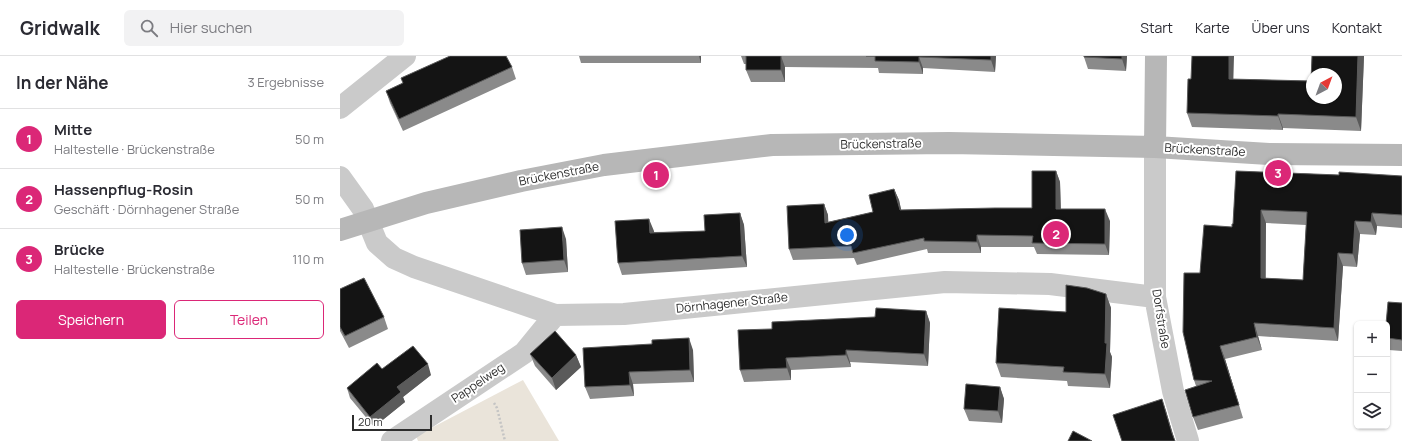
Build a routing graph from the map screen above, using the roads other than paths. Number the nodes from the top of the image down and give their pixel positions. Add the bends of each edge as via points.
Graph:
1 (405, 56) edge
2 (1156, 56) edge
3 (340, 108) edge
4 (1155, 147) junction
5 (1402, 155) edge
6 (340, 177) edge
7 (368, 221) junction
8 (340, 230) edge
9 (1155, 297) junction
10 (555, 315) junction
11 (392, 441) edge
12 (1188, 441) edge

1 - 3 street
2 - 4 street
4 - 5 street, Brückenstraße via 1269,154
4 - 7 street, Brückenstraße via 772,145 596,167 521,181 441,199
4 - 9 street, Dorfstraße
6 - 7 street, Dörnhagener Straße via 363,209
7 - 8 street
7 - 10 street, Dörnhagener Straße via 378,243 394,258
9 - 10 street, Dörnhagener Straße via 1050,284 945,282 624,314
9 - 12 street, Dorfstraße via 1174,391
10 - 11 street, Pappelweg via 524,353

